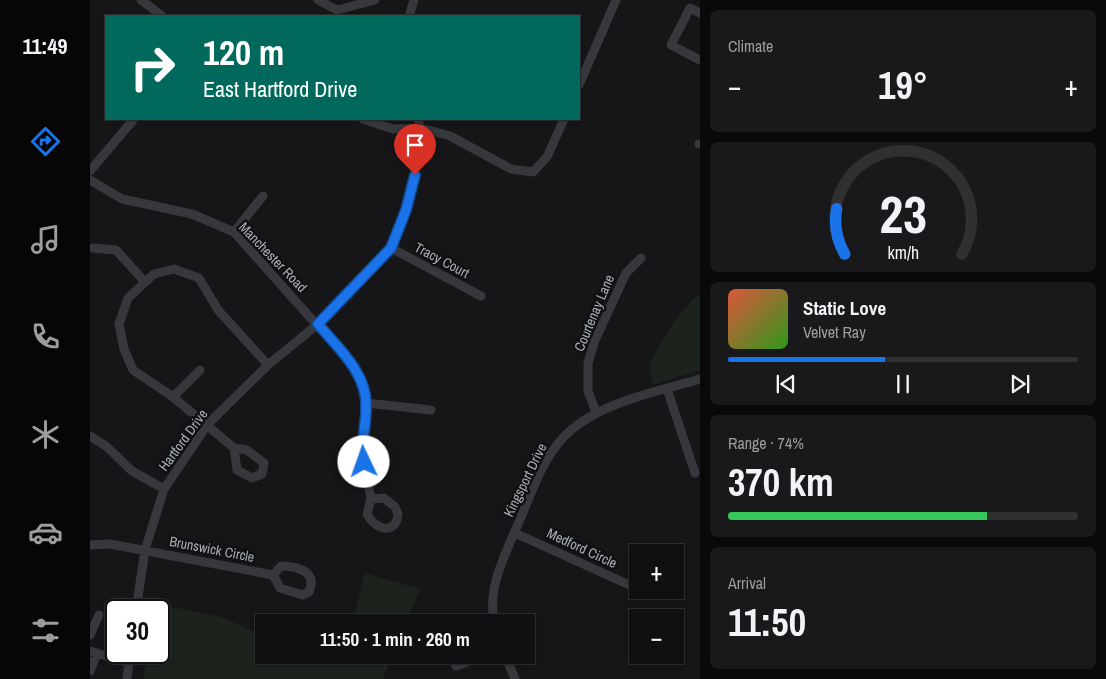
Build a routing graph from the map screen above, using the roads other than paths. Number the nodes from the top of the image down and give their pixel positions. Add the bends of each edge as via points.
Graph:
1 (141, 0) edge
2 (318, 0) edge
3 (375, 0) edge
4 (414, 0) edge
5 (616, 0) edge
6 (700, 13) edge
7 (161, 15) edge
8 (409, 15) edge
9 (580, 59) edge
10 (700, 60) edge
11 (588, 63) junction
12 (580, 83) edge
13 (133, 120) edge
14 (366, 120) edge
15 (418, 120) edge
16 (564, 120) edge
17 (420, 128) junction
18 (90, 171) edge
19 (90, 180) edge
20 (263, 196) dead end
21 (234, 232) junction
22 (93, 248) dead end
23 (391, 248) junction
24 (642, 258) dead end
25 (145, 282) junction
26 (480, 296) dead end
27 (318, 324) junction
28 (268, 365) junction
29 (200, 370) dead end
30 (700, 379) edge
31 (667, 389) junction
32 (173, 397) junction
33 (366, 403) junction
34 (431, 410) dead end
35 (596, 412) junction
36 (208, 424) junction
37 (90, 436) edge
38 (234, 448) dead end
39 (695, 473) dead end
40 (164, 489) junction
41 (371, 500) dead end
42 (515, 533) junction
43 (90, 545) edge
44 (145, 550) junction
45 (273, 575) dead end
46 (629, 585) edge
47 (138, 599) edge
48 (494, 614) edge
49 (99, 615) dead end
50 (90, 635) edge
51 (94, 652) edge
52 (129, 664) edge
53 (461, 664) edge
54 (509, 664) edge
55 (456, 666) dead end
56 (90, 671) edge
57 (127, 679) edge
58 (515, 679) edge

1 - 7 street
2 - 3 street via 337,10
4 - 8 street
5 - 11 street
6 - 10 street via 690,8 671,44
9 - 11 street
11 - 12 street
13 - 18 street
14 - 17 street via 393,129
15 - 17 street
16 - 17 street via 547,157 533,172 511,169 450,136
17 - 23 street via 415,175
19 - 21 street, Manchester Road via 122,199 192,214
20 - 21 street
21 - 27 street, Manchester Road
22 - 25 street via 116,250
23 - 26 street, Tracy Court
23 - 27 street, Hartford Drive
24 - 35 street, Courtenay Lane via 626,273 588,363 588,391
25 - 28 street via 154,274 174,269 199,278 218,310
25 - 32 street via 128,298 118,324 124,349 133,370
27 - 28 street, Hartford Drive
27 - 33 street, Manchester Road via 361,380
28 - 36 street, Hartford Drive
29 - 32 street
30 - 31 street, Kingsport Drive
31 - 35 street, Kingsport Drive
31 - 39 street
32 - 36 street
33 - 34 street
33 - 41 street, Manchester Road via 361,448
35 - 42 street, Kingsport Drive via 562,439 553,451
36 - 38 street
36 - 40 street, Hartford Drive
37 - 40 street via 106,446 132,471
40 - 44 street, Hartford Drive
42 - 46 street, Medford Circle
42 - 48 street, Kingsport Drive via 495,580
43 - 44 street, Brunswick Circle via 110,544
44 - 45 street, Brunswick Circle
44 - 47 street, Hartford Drive
49 - 50 street
51 - 56 street
52 - 57 street
53 - 55 street
54 - 58 street

